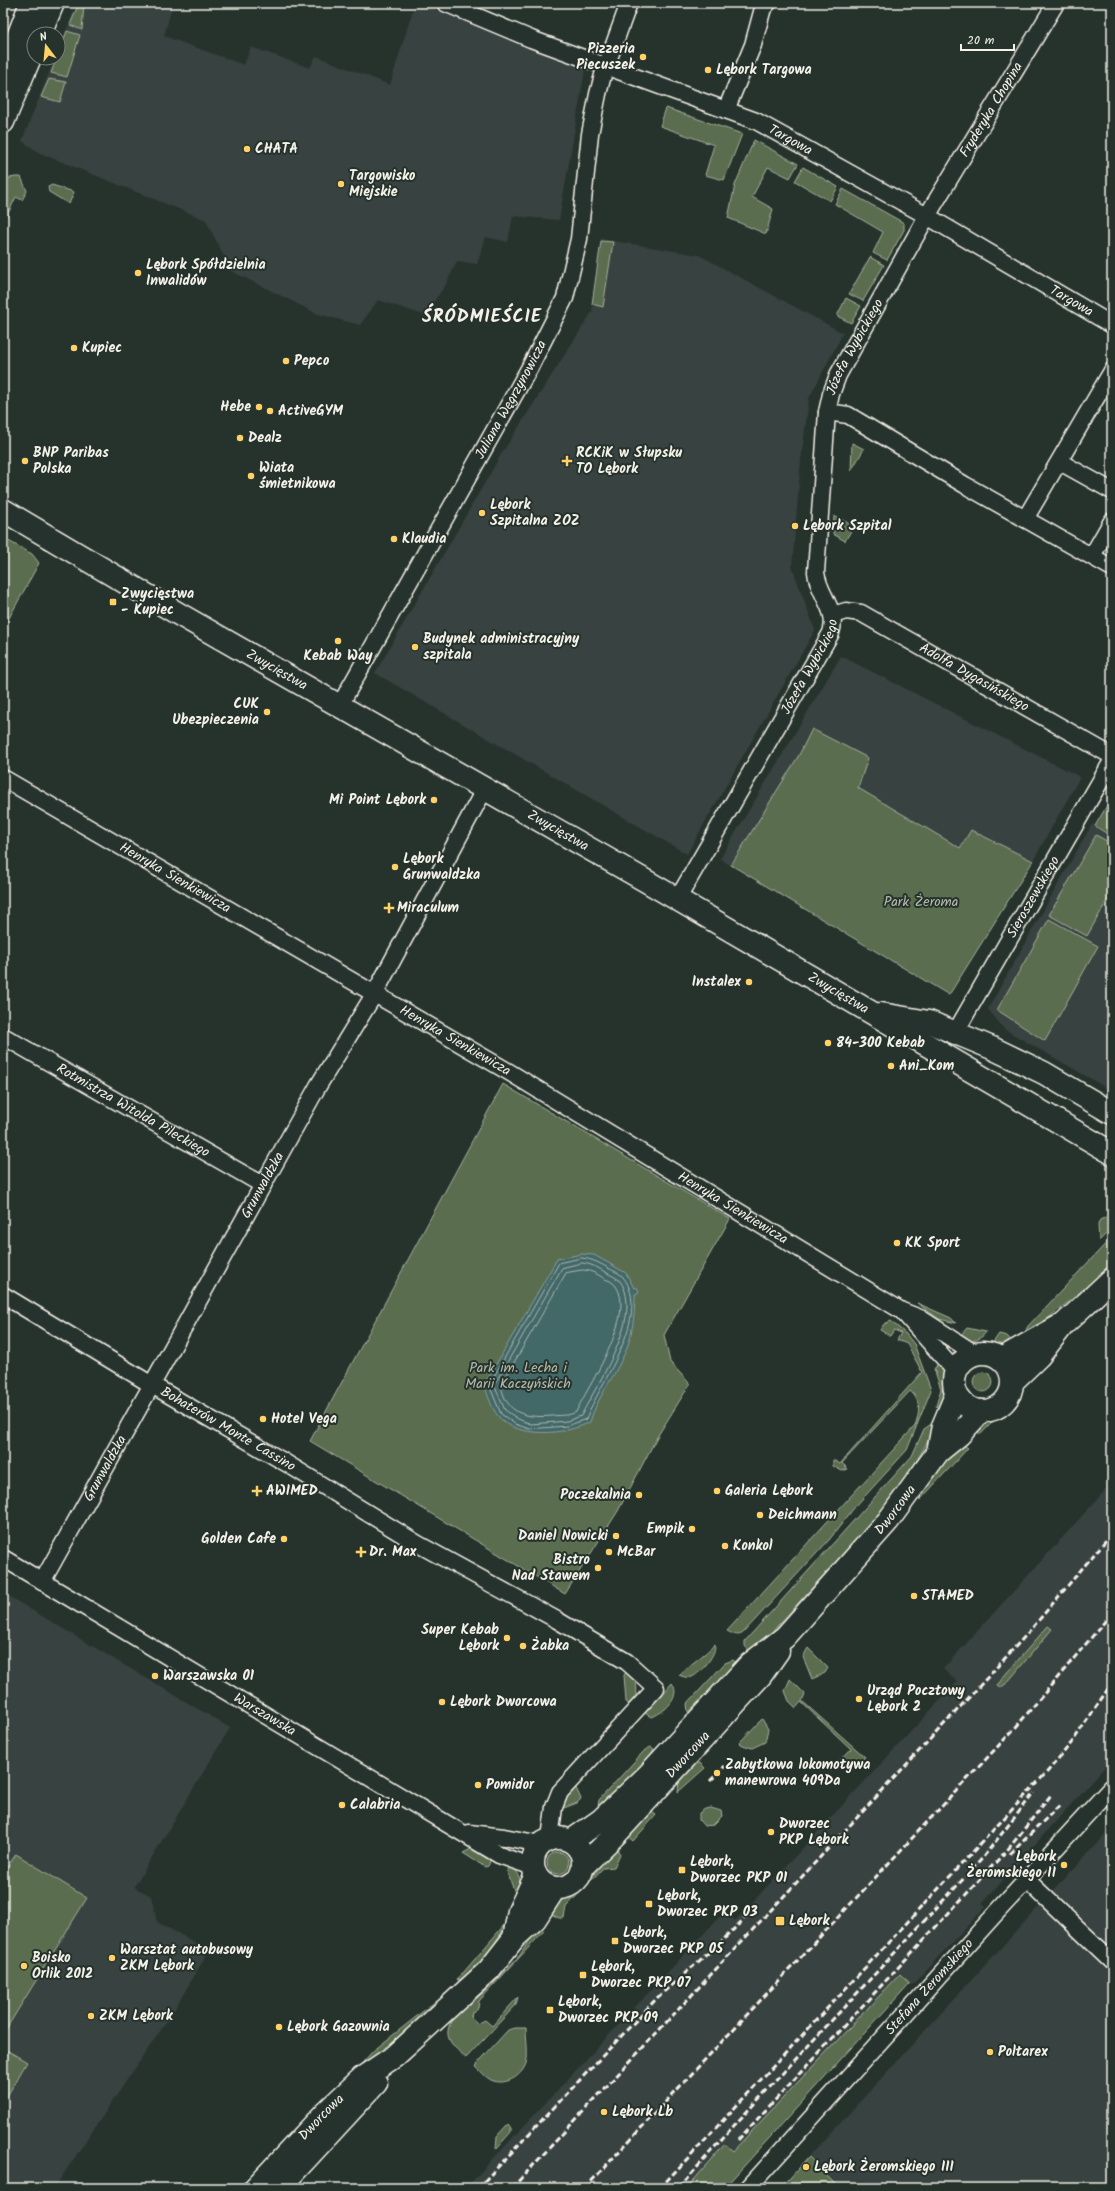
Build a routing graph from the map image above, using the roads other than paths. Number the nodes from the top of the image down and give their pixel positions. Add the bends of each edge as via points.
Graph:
1 (32, 3) edge
2 (53, 3) edge
3 (445, 3) edge
4 (629, 3) edge
5 (768, 3) edge
6 (1056, 3) edge
7 (43, 26) edge
8 (26, 66) edge
9 (606, 67) junction
10 (3, 75) edge
11 (726, 110) junction
12 (3, 122) edge
13 (927, 216) junction
14 (1112, 325) edge
15 (1112, 371) edge
16 (827, 412) junction
17 (1060, 462) junction
18 (1112, 491) edge
19 (3, 510) edge
20 (1026, 519) junction
21 (1112, 521) edge
22 (1092, 556) junction
23 (1112, 568) edge
24 (833, 615) junction
25 (340, 705) junction
26 (1112, 756) edge
27 (1112, 761) edge
28 (3, 778) edge
29 (484, 790) junction
30 (677, 900) junction
31 (375, 993) junction
32 (868, 1012) junction
33 (955, 1033) junction
34 (3, 1036) edge
35 (1112, 1113) edge
36 (1112, 1153) edge
37 (263, 1185) junction
38 (1112, 1279) edge
39 (3, 1295) edge
40 (902, 1311) junction
41 (1063, 1325) junction
42 (974, 1353) junction
43 (1001, 1359) junction
44 (955, 1371) junction
45 (1013, 1381) junction
46 (152, 1385) junction
47 (956, 1395) junction
48 (981, 1411) junction
49 (938, 1452) junction
50 (3, 1558) edge
51 (42, 1582) junction
52 (785, 1637) junction
53 (1112, 1787) edge
54 (465, 1833) junction
55 (545, 1841) junction
56 (571, 1841) junction
57 (583, 1866) junction
58 (534, 1871) junction
59 (1027, 1880) junction
60 (555, 1888) junction
61 (514, 1938) junction
62 (1112, 1961) edge
63 (395, 2056) junction
64 (255, 2188) edge
65 (279, 2188) edge
66 (748, 2188) edge

1 - 10 street
2 - 7 street
3 - 9 street, Targowa
4 - 9 street, Juliana Węgrzynowicza
5 - 11 street via 763,8 753,45
6 - 13 street, Fryderyka Chopina
8 - 12 street
9 - 11 street, Targowa
9 - 25 street, Juliana Węgrzynowicza via 590,134 579,239 566,298 530,367
11 - 13 street, Targowa via 756,121
13 - 14 street, Targowa
13 - 16 street, Józefa Wybickiego via 838,375
15 - 17 street
16 - 20 street via 848,415
16 - 24 street, Józefa Wybickiego via 816,572 817,583
17 - 18 street
17 - 20 street
19 - 25 street, Zwycięstwa via 170,609
20 - 22 street
21 - 22 street
22 - 23 street
24 - 26 street, Adolfa Dygasińskiego via 846,611 860,613
24 - 30 street, Józefa Wybickiego via 831,633
25 - 29 street, Zwycięstwa
27 - 33 street, Sieroszewskiego
28 - 31 street, Henryka Sienkiewicza
29 - 30 street, Zwycięstwa
29 - 31 street, Grunwaldzka
30 - 32 street, Zwycięstwa
31 - 37 street, Grunwaldzka
31 - 40 street, Henryka Sienkiewicza
32 - 33 street via 929,1022
32 - 36 street, Zwycięstwa
33 - 35 street via 1018,1060
34 - 37 street, Rotmistrza Witolda Pileckiego
37 - 46 street, Grunwaldzka
38 - 41 street
39 - 46 street, Bohaterów Monte Cassino
40 - 42 street, Henryka Sienkiewicza via 920,1318
40 - 44 street, Henryka Sienkiewicza
41 - 43 street
41 - 45 street
42 - 43 street via 990,1353
42 - 44 street
43 - 45 street via 1010,1371
44 - 47 street via 953,1386
45 - 48 street via 1007,1399 1000,1406
46 - 51 street, Grunwaldzka
46 - 55 street, Bohaterów Monte Cassino via 418,1544 558,1620 627,1662 656,1688 560,1792
47 - 48 street via 967,1407
47 - 49 street, Dworcowa via 943,1426
48 - 49 street, Dworcowa via 959,1435
49 - 52 street, Dworcowa via 888,1521
50 - 51 street, Warszawska
51 - 54 street, Warszawska
52 - 56 street, Dworcowa via 750,1664 648,1775 601,1820
52 - 57 street, Dworcowa via 776,1656 761,1675 616,1834
53 - 59 street, Stefana Żeromskiego
54 - 55 street, Warszawska
54 - 58 street, Warszawska via 499,1855
55 - 56 street via 557,1837
55 - 58 street via 533,1858
56 - 57 street via 582,1856
57 - 60 street via 576,1880
58 - 60 street via 541,1882
58 - 61 street, Dworcowa via 519,1911
59 - 62 street
59 - 66 street, Stefana Żeromskiego
60 - 61 street, Dworcowa via 536,1919
61 - 63 street, Dworcowa via 489,1970
63 - 64 street, Dworcowa via 362,2078 326,2112
63 - 65 street, Dworcowa via 372,2087

